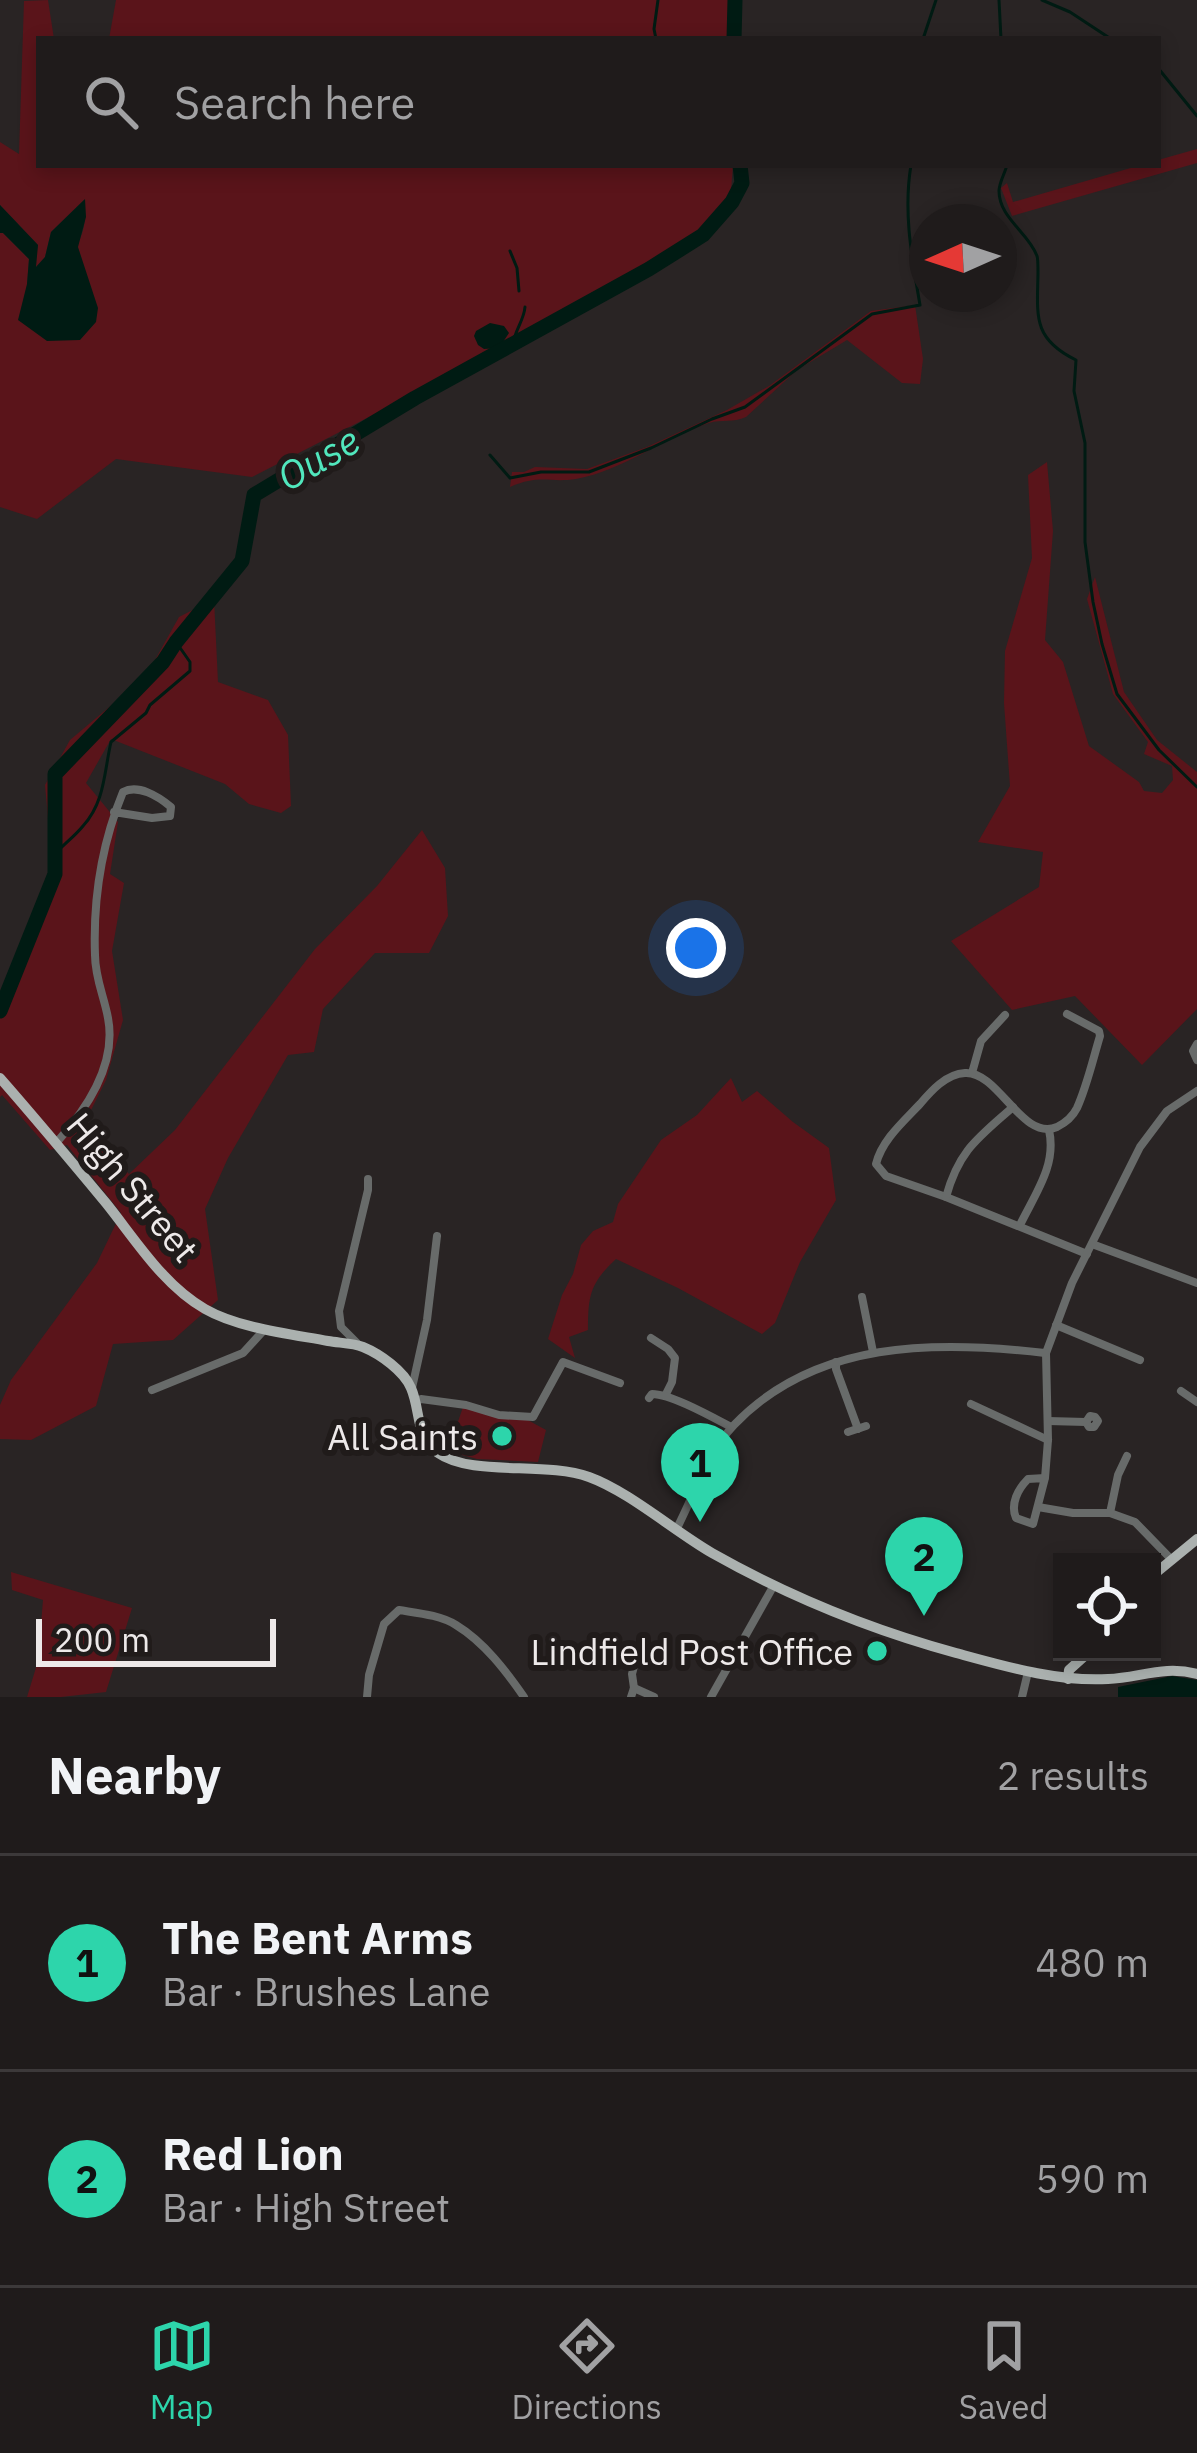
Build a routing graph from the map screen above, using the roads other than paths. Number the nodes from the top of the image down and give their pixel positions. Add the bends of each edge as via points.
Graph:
1 (114, 812) junction
2 (1067, 1014) dead end
3 (1005, 1016) dead end
4 (1197, 1044) edge
5 (1197, 1060) edge
6 (972, 1073) junction
7 (0, 1078) edge
8 (1197, 1091) edge
9 (1013, 1107) junction
10 (1049, 1130) junction
11 (56, 1142) junction
12 (368, 1179) dead end
13 (946, 1197) junction
14 (1020, 1225) junction
15 (437, 1236) dead end
16 (1090, 1249) junction
17 (1197, 1283) edge
18 (861, 1297) dead end
19 (1056, 1325) junction
20 (264, 1330) junction
21 (651, 1338) dead end
22 (363, 1347) junction
23 (873, 1352) junction
24 (1046, 1353) junction
25 (1140, 1360) dead end
26 (833, 1366) junction
27 (620, 1383) dead end
28 (152, 1390) dead end
29 (1181, 1391) dead end
30 (666, 1394) junction
31 (413, 1395) junction
32 (649, 1398) dead end
33 (1197, 1402) edge
34 (971, 1404) dead end
35 (1048, 1421) junction
36 (1086, 1422) dead end
37 (731, 1427) junction
38 (857, 1429) dead end
39 (1048, 1440) junction
40 (1127, 1456) dead end
41 (1045, 1478) junction
42 (1038, 1507) junction
43 (1110, 1513) junction
44 (675, 1532) junction
45 (1197, 1539) edge
46 (1170, 1558) junction
47 (1161, 1567) edge
48 (774, 1585) junction
49 (637, 1655) dead end
50 (1080, 1661) edge
51 (1029, 1670) junction
52 (1197, 1673) edge
53 (1068, 1678) junction
54 (633, 1692) edge
55 (368, 1697) edge
56 (524, 1697) edge
57 (654, 1697) edge
58 (712, 1697) edge
59 (1022, 1697) edge

1 - 1 street via 129,788 171,807 162,818
1 - 11 street via 95,955 110,1047 79,1118
2 - 10 street via 1100,1036 1076,1111
3 - 6 street via 981,1040
4 - 5 street
6 - 9 street
6 - 13 street via 932,1090 875,1164 886,1176
7 - 11 main road, High Street
8 - 16 street via 1167,1111 1140,1147
9 - 10 street
9 - 13 street via 954,1168
10 - 14 street via 1051,1161
11 - 20 main road, High Street via 165,1276 205,1309
12 - 22 street via 339,1311 341,1327
13 - 14 street
14 - 16 street
15 - 31 street
16 - 17 street
16 - 19 street
18 - 23 street
19 - 24 street
19 - 25 street
20 - 22 main road, High Street
20 - 28 street via 244,1353
21 - 30 street via 675,1358
22 - 31 main road, High Street via 394,1367
23 - 24 street via 950,1346
23 - 26 street
24 - 35 street
26 - 37 street via 782,1384
26 - 38 street
27 - 31 street via 563,1362 533,1417
29 - 33 street
30 - 32 street
30 - 37 street
31 - 44 main road, High Street via 420,1430 443,1457 590,1477
34 - 39 street
35 - 36 street
35 - 39 street
37 - 44 street
39 - 41 street
40 - 43 street
41 - 42 street
41 - 42 street via 1028,1479 1013,1510 1033,1524
42 - 43 street
43 - 46 street via 1135,1522
44 - 48 main road, High Street
45 - 46 main road
46 - 47 main road
48 - 51 main road, High Street via 902,1636
48 - 58 street
49 - 54 street
50 - 53 main road
51 - 53 main road, High Street
51 - 59 street
52 - 53 main road, High Street
54 - 57 street
55 - 56 street via 384,1624 399,1610 456,1624

